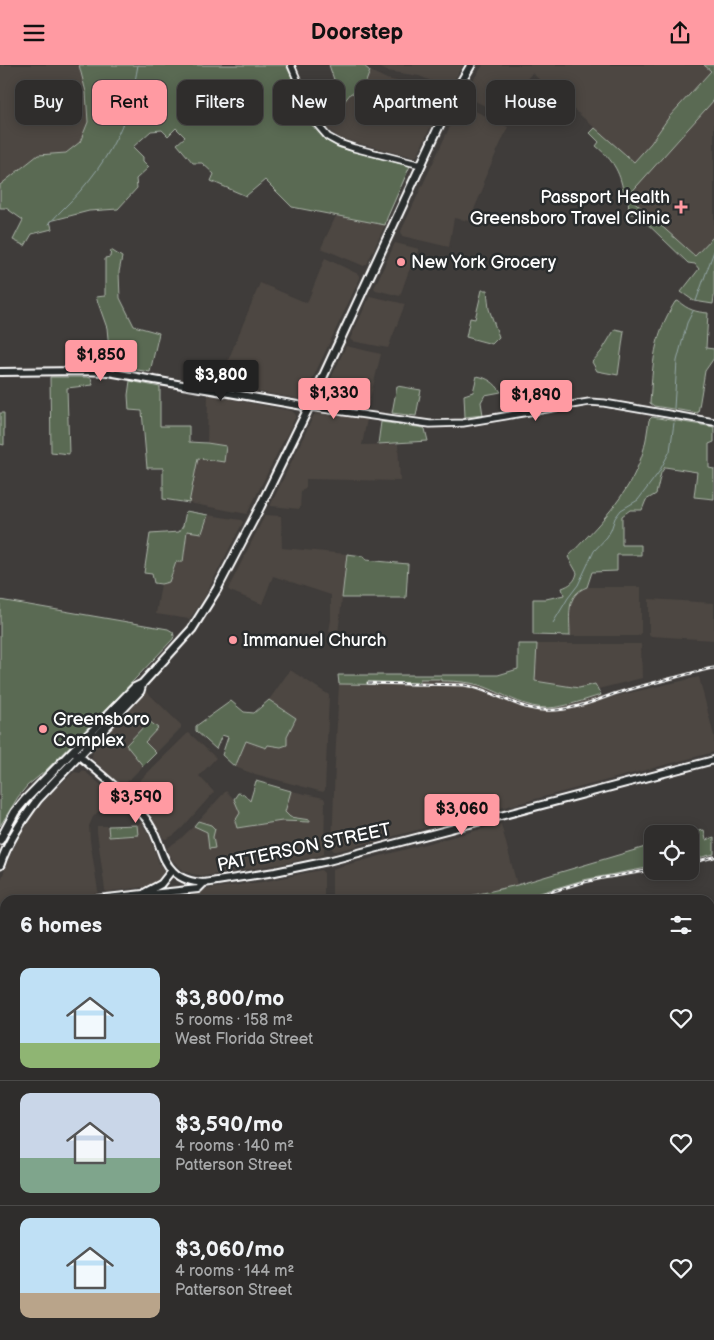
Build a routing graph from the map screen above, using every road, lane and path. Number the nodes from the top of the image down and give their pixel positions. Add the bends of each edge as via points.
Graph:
1 (291, 65) edge
2 (471, 65) edge
3 (422, 165) junction
4 (0, 372) edge
5 (309, 407) junction
6 (714, 422) edge
7 (76, 753) junction
8 (714, 760) edge
9 (0, 840) edge
10 (0, 865) edge
11 (172, 870) junction
12 (204, 883) junction
13 (143, 893) junction
14 (128, 895) edge

1 - 3 street via 314,119 328,137 348,146
2 - 3 main road via 453,96
3 - 5 main road
4 - 5 main road via 108,372
5 - 6 street via 430,424 463,423 589,402
5 - 7 main road via 207,607 192,629
7 - 9 main road via 25,800
7 - 10 main road via 28,811
7 - 11 main road via 143,815
8 - 12 main road, PATTERSON STREET via 328,861
11 - 12 main road, PATTERSON STREET via 186,880
11 - 13 main road via 158,887
12 - 13 main road via 198,889
13 - 14 main road

